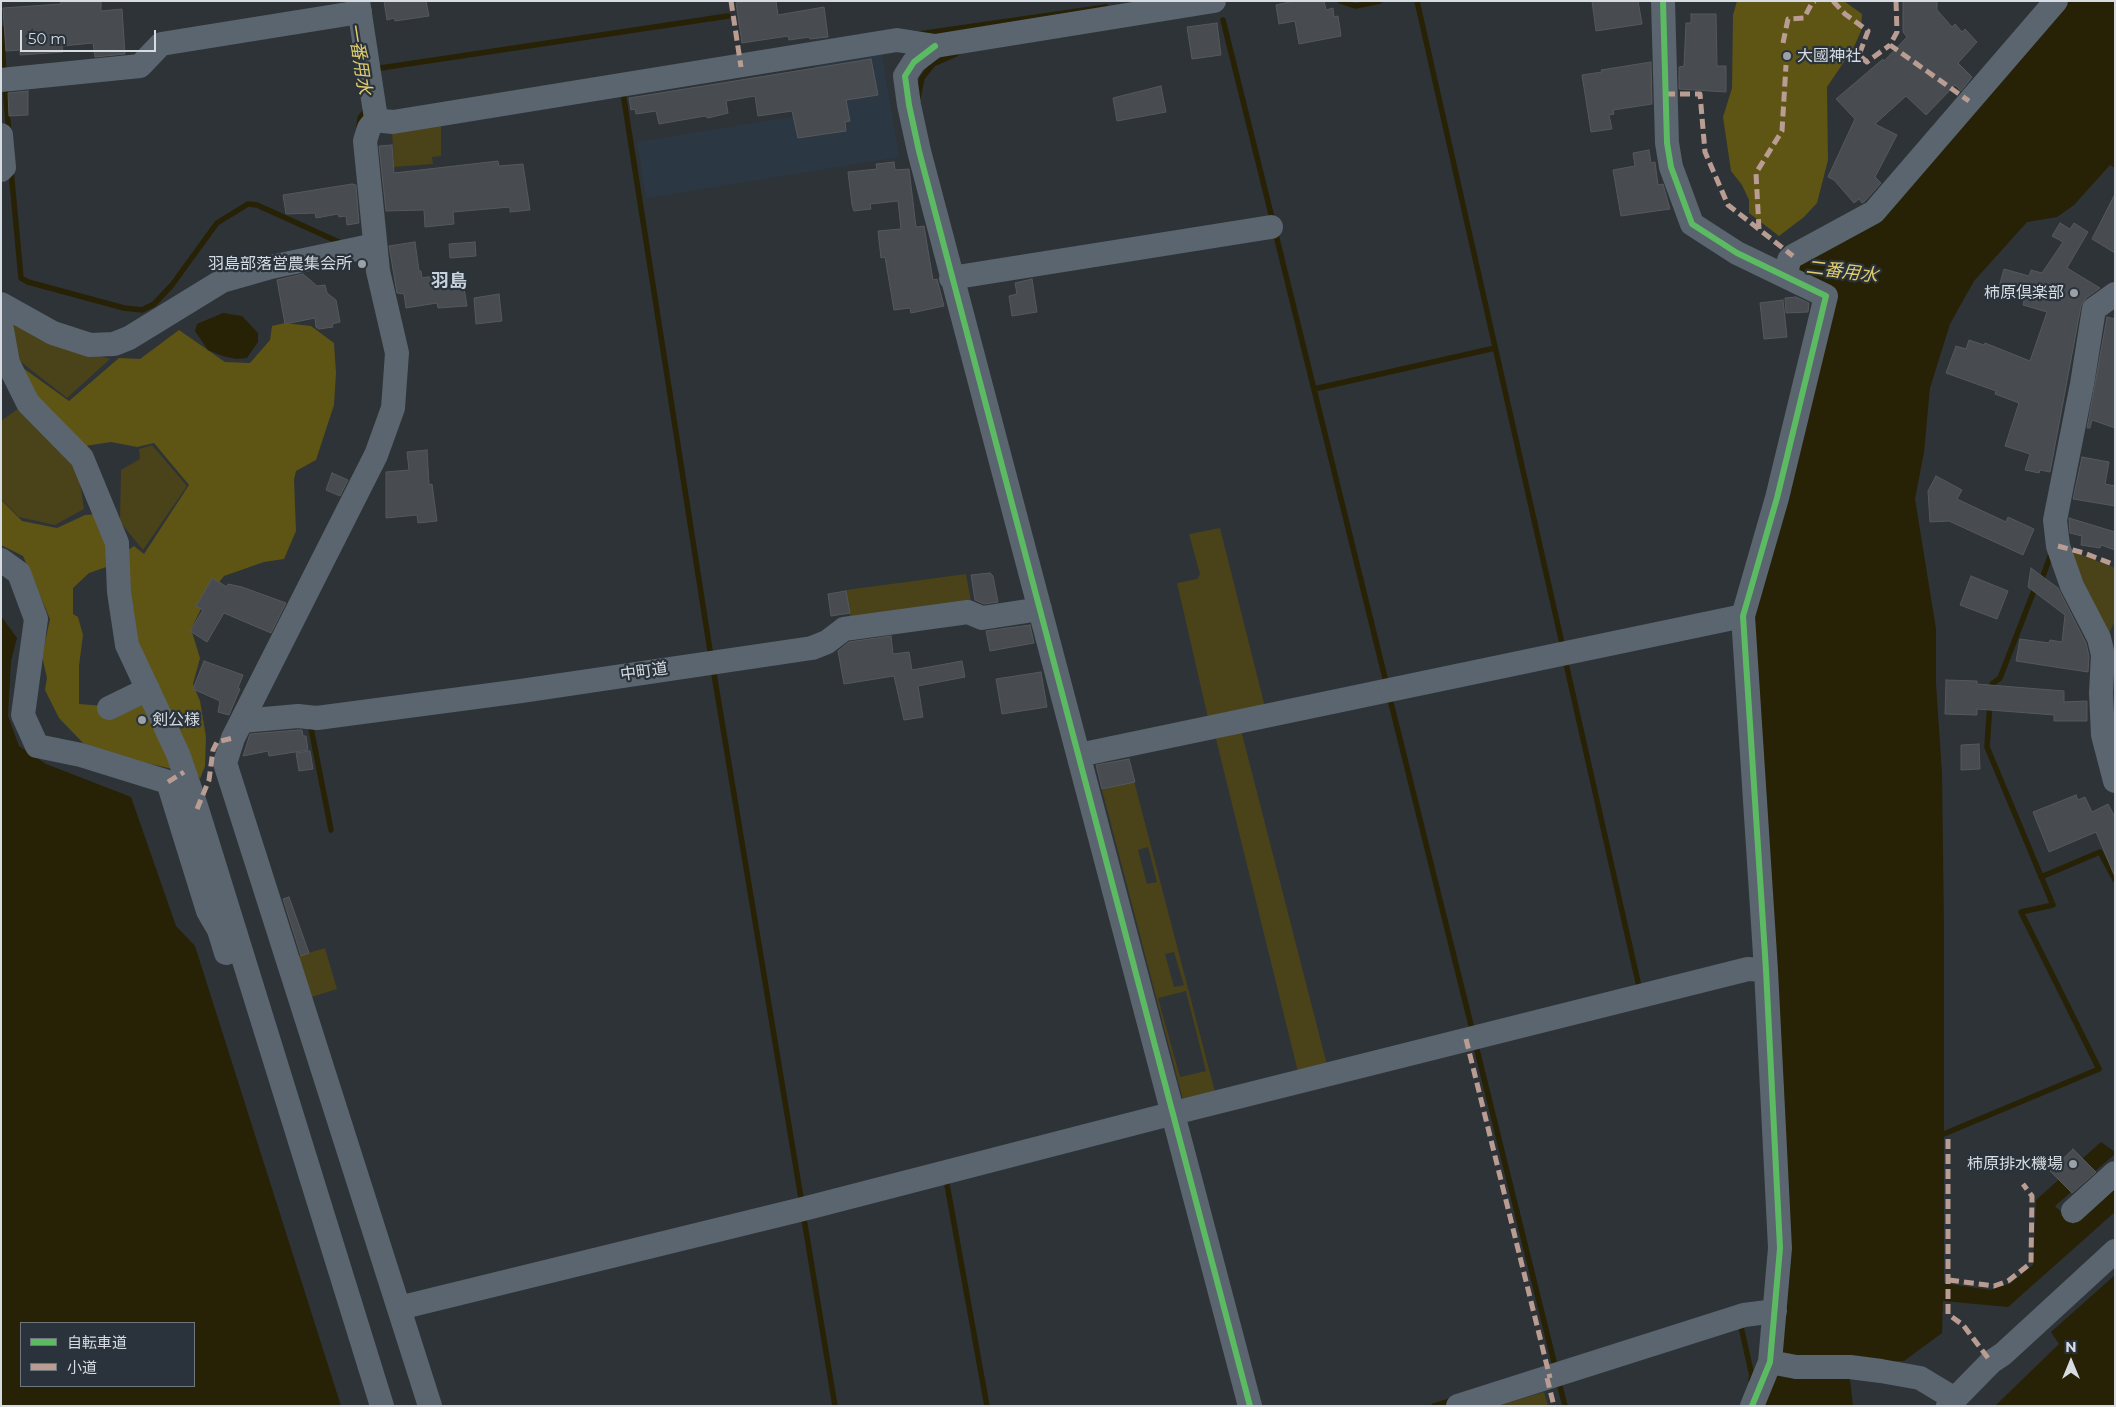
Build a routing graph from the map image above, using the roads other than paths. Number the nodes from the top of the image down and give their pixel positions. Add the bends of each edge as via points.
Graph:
1 (1214, 1) edge
2 (1663, 1) edge
3 (2056, 1) edge
4 (355, 10) edge
5 (935, 46) junction
6 (6, 80) edge
7 (377, 118) junction
8 (1, 134) edge
9 (1, 170) edge
10 (1270, 227) dead end
11 (372, 245) junction
12 (1787, 268) junction
13 (951, 278) junction
14 (2115, 294) edge
15 (1, 304) edge
16 (1, 324) edge
17 (1, 560) edge
18 (1040, 609) junction
19 (1743, 616) junction
20 (148, 689) junction
21 (109, 708) dead end
22 (242, 721) junction
23 (1086, 754) junction
24 (2115, 781) edge
25 (1766, 970) junction
26 (1179, 1112) junction
27 (2115, 1173) edge
28 (2073, 1211) dead end
29 (2115, 1251) edge
30 (399, 1308) junction
31 (1775, 1311) junction
32 (1770, 1362) junction
33 (1957, 1403) edge
34 (367, 1406) edge
35 (382, 1406) edge
36 (430, 1406) edge
37 (1250, 1406) edge
38 (1458, 1406) edge
39 (1752, 1406) edge

1 - 5 street
2 - 12 street via 1670,167 1692,224 1737,253
3 - 12 street via 1874,212
4 - 6 street via 161,44 140,66
4 - 7 street
5 - 7 street via 897,40 393,122
5 - 13 street via 914,62 905,76 908,105
7 - 11 street via 365,141
8 - 9 street via 4,168
10 - 13 street
11 - 15 street via 270,267 222,282 114,344 90,345 53,333
11 - 22 street via 396,353 392,408 376,455
12 - 19 street via 1826,296 1777,498
13 - 18 street
14 - 24 street via 2094,309 2055,520 2058,546 2072,586 2099,638 2103,655 2103,735
16 - 20 street via 8,363 28,403 82,458 110,526 116,543 118,592 127,645
17 - 34 street via 19,573 36,619 23,715 37,746 81,755 168,782 208,911 219,930
18 - 22 street, 中町道 via 982,618 968,612 844,630 812,648 712,663 316,718 302,716
18 - 23 street
19 - 23 street
19 - 25 street
20 - 21 street
20 - 35 street via 178,754 200,817
22 - 30 street via 225,763
23 - 26 street
25 - 26 street via 1748,969
25 - 31 street via 1780,1248
26 - 30 street
26 - 37 street
27 - 28 street
29 - 33 street via 1991,1362
30 - 36 street
31 - 32 street
31 - 38 street via 1744,1315
32 - 33 street via 1796,1367 1867,1368 1920,1378
32 - 39 street

